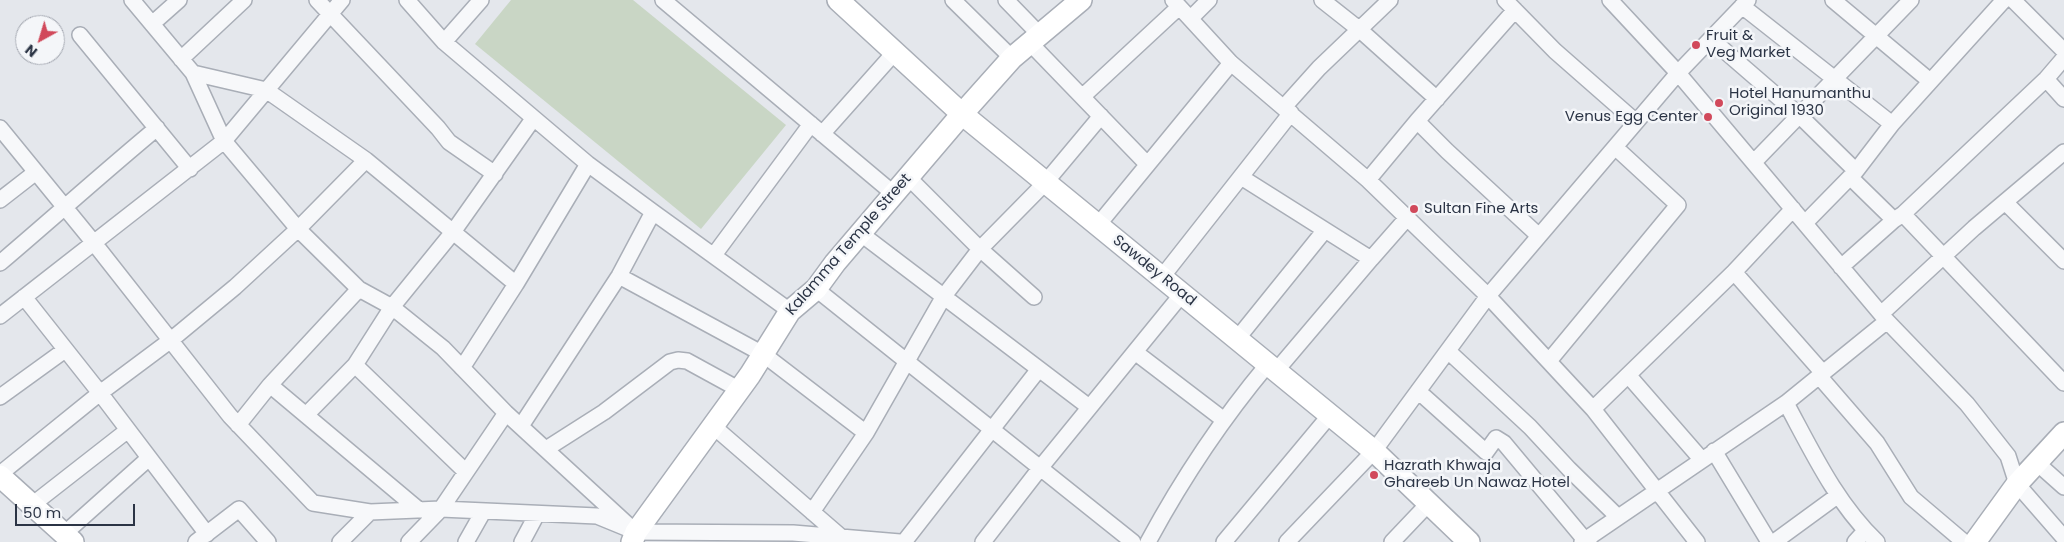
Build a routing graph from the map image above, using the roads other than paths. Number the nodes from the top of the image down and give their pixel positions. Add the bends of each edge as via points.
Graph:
1 (132, 0) edge
2 (179, 0) edge
3 (244, 0) edge
4 (317, 0) edge
5 (342, 0) edge
6 (407, 0) edge
7 (838, 0) edge
8 (953, 0) edge
9 (1006, 0) edge
10 (1081, 0) edge
11 (1209, 0) edge
12 (1322, 0) edge
13 (1390, 0) edge
14 (1610, 0) edge
15 (1833, 0) edge
16 (1911, 0) edge
17 (2004, 0) edge
18 (2013, 0) edge
19 (479, 1) edge
20 (668, 2) edge
21 (1745, 3) edge
22 (1176, 4) edge
23 (1510, 5) edge
24 (330, 14) junction
25 (1191, 18) junction
26 (152, 24) junction
27 (1360, 30) junction
28 (80, 35) dead end
29 (1874, 36) junction
30 (1035, 39) junction
31 (1711, 39) junction
32 (444, 42) junction
33 (2064, 51) edge
34 (895, 52) junction
35 (1012, 58) junction
36 (2064, 58) edge
37 (181, 59) junction
38 (1231, 62) junction
39 (193, 73) junction
40 (1678, 73) junction
41 (1835, 78) junction
42 (2046, 79) junction
43 (1930, 81) junction
44 (266, 90) junction
45 (1082, 97) junction
46 (1436, 99) junction
47 (2064, 99) edge
48 (1288, 110) junction
49 (962, 114) junction
50 (1101, 116) junction
51 (1800, 116) junction
52 (533, 118) junction
53 (1417, 121) junction
54 (1636, 122) junction
55 (811, 124) junction
56 (1892, 124) junction
57 (157, 128) junction
58 (0, 129) edge
59 (822, 134) junction
60 (224, 141) junction
61 (1615, 147) junction
62 (2064, 152) edge
63 (366, 160) junction
64 (1754, 162) junction
65 (588, 164) junction
66 (1147, 164) junction
67 (190, 168) junction
68 (36, 172) junction
69 (495, 174) junction
70 (1853, 174) junction
71 (908, 177) junction
72 (1241, 177) junction
73 (1368, 180) junction
74 (1045, 183) junction
75 (894, 194) junction
76 (0, 200) edge
77 (2005, 202) junction
78 (65, 207) junction
79 (1793, 209) junction
80 (653, 212) junction
81 (1899, 217) junction
82 (1407, 218) junction
83 (1805, 223) junction
84 (1098, 225) junction
85 (298, 229) junction
86 (1325, 230) junction
87 (453, 232) junction
88 (860, 233) junction
89 (1539, 236) junction
90 (94, 243) junction
91 (980, 249) junction
92 (714, 255) junction
93 (1944, 255) junction
94 (1371, 259) junction
95 (2064, 261) edge
96 (0, 263) edge
97 (1841, 267) junction
98 (1734, 272) junction
99 (619, 276) junction
100 (1162, 277) junction
101 (516, 284) junction
102 (359, 289) junction
103 (816, 289) junction
104 (1182, 294) junction
105 (944, 296) junction
106 (1488, 296) junction
107 (1034, 297) dead end
108 (24, 298) junction
109 (392, 308) junction
110 (790, 311) junction
111 (0, 316) edge
112 (1884, 318) junction
113 (1237, 339) junction
114 (170, 340) junction
115 (65, 350) junction
116 (1448, 351) junction
117 (1135, 352) junction
118 (763, 354) junction
119 (906, 360) junction
120 (1549, 361) junction
121 (355, 365) junction
122 (462, 368) junction
123 (1272, 368) junction
124 (1039, 369) junction
125 (1821, 374) junction
126 (1628, 375) junction
127 (2064, 383) edge
128 (270, 385) junction
129 (740, 390) junction
130 (1418, 391) junction
131 (100, 393) junction
132 (0, 397) edge
133 (1786, 402) junction
134 (1089, 407) junction
135 (1593, 409) junction
136 (506, 413) junction
137 (306, 415) junction
138 (1330, 415) junction
139 (1224, 420) junction
140 (238, 425) junction
141 (521, 426) junction
142 (713, 426) junction
143 (992, 429) junction
144 (128, 430) junction
145 (866, 433) junction
146 (2064, 433) edge
147 (546, 449) junction
148 (1374, 452) junction
149 (1708, 456) junction
150 (149, 458) junction
151 (2037, 463) junction
152 (1040, 467) junction
153 (466, 472) junction
154 (0, 475) edge
155 (2017, 484) junction
156 (2064, 487) edge
157 (1657, 490) junction
158 (1837, 496) junction
159 (1428, 503) junction
160 (32, 505) junction
161 (440, 509) junction
162 (419, 510) junction
163 (370, 512) junction
164 (483, 512) junction
165 (812, 512) junction
166 (537, 514) junction
167 (1618, 517) junction
168 (634, 537) edge
169 (728, 537) edge
170 (1860, 537) edge
171 (68, 538) edge
172 (202, 538) edge
173 (813, 538) edge
174 (2064, 538) edge
175 (843, 539) edge
176 (1690, 540) edge
177 (1586, 541) edge
178 (268, 542) edge
179 (340, 542) edge
180 (409, 542) edge
181 (466, 542) edge
182 (522, 542) edge
183 (902, 542) edge
184 (983, 542) edge
185 (1134, 542) edge
186 (1148, 542) edge
187 (1224, 542) edge
188 (1287, 542) edge
189 (1392, 542) edge
190 (1469, 542) edge
191 (1769, 542) edge
192 (1774, 542) edge
193 (1877, 542) edge
194 (1964, 542) edge
195 (1975, 542) edge

1 - 26 street
2 - 26 street
3 - 37 street
4 - 24 street
5 - 24 street
6 - 32 street
7 - 34 street, Sawdey Road
8 - 35 street
9 - 30 street
10 - 30 street, Kalamma Temple Street
11 - 25 street
12 - 27 street
13 - 27 street
14 - 40 street
15 - 29 street
16 - 29 street
17 - 43 street
18 - 33 street
19 - 32 street
20 - 55 street
21 - 31 street
21 - 41 street
22 - 25 street
22 - 45 street
23 - 46 street
23 - 54 street via 1555,51
24 - 44 street
24 - 69 street via 449,142
25 - 38 street
26 - 37 street
27 - 46 street
27 - 48 street via 1319,68
28 - 57 street
29 - 41 street
29 - 43 street
30 - 35 street, Kalamma Temple Street
30 - 45 street
31 - 40 street
31 - 51 street
32 - 52 street
34 - 49 street, Sawdey Road
34 - 59 street
35 - 49 street, Kalamma Temple Street
36 - 42 street
37 - 39 street
38 - 48 street
38 - 66 street
39 - 44 street
39 - 60 street
40 - 54 street
40 - 64 street
41 - 51 street
41 - 56 street
42 - 47 street
42 - 81 street
43 - 56 street
44 - 60 street
44 - 63 street
45 - 50 street
46 - 53 street
48 - 72 street
48 - 73 street
49 - 71 street, Kalamma Temple Street
49 - 74 street, Sawdey Road
50 - 66 street
50 - 74 street
51 - 64 street
51 - 70 street
52 - 65 street
52 - 69 street
53 - 73 street
53 - 89 street
54 - 61 street
55 - 59 street
55 - 92 street
56 - 70 street
57 - 67 street
57 - 78 street
58 - 68 street
59 - 75 street
60 - 67 street
60 - 85 street
61 - 89 street
61 - 120 street via 1678,205
62 - 77 street
63 - 85 street
63 - 87 street
64 - 79 street
65 - 80 street
65 - 101 street
66 - 84 street
67 - 90 street
68 - 76 street
68 - 78 street
69 - 87 street
70 - 81 street
70 - 83 street
71 - 75 street, Kalamma Temple Street
71 - 91 street
72 - 86 street
72 - 100 street
73 - 82 street
74 - 84 street, Sawdey Road
74 - 91 street
75 - 88 street, Kalamma Temple Street
77 - 93 street
77 - 95 street
78 - 90 street
78 - 96 street
79 - 83 street
79 - 98 street
80 - 92 street
80 - 99 street
81 - 93 street
81 - 97 street
82 - 94 street
82 - 106 street
83 - 97 street
84 - 100 street, Sawdey Road
85 - 102 street
85 - 114 street via 235,287
86 - 94 street
86 - 113 street
87 - 101 street
87 - 109 street
88 - 103 street, Kalamma Temple Street
88 - 105 street
89 - 106 street
90 - 108 street
90 - 114 street
91 - 105 street
91 - 107 street
92 - 110 street
93 - 112 street
93 - 127 street
94 - 123 street
97 - 112 street
98 - 125 street
98 - 126 street
99 - 118 street
99 - 141 street
100 - 104 street, Sawdey Road
101 - 122 street
102 - 109 street
102 - 128 street
103 - 110 street, Kalamma Temple Street
103 - 119 street
104 - 113 street, Sawdey Road
104 - 117 street
105 - 119 street
105 - 124 street
106 - 116 street
106 - 120 street
108 - 111 street
108 - 115 street
109 - 121 street
109 - 122 street via 443,348
110 - 118 street, Kalamma Temple Street
112 - 125 street
112 - 155 street via 1973,411 2008,456
113 - 123 street, Sawdey Road
114 - 131 street
114 - 140 street
115 - 131 street
115 - 132 street
116 - 130 street
116 - 167 street via 1530,427
117 - 134 street
117 - 139 street
118 - 129 street, Kalamma Temple Street
118 - 145 street
119 - 143 street
119 - 145 street
120 - 135 street
121 - 137 street
121 - 153 street
122 - 136 street
123 - 138 street, Sawdey Road
123 - 139 street
124 - 134 street
124 - 143 street
125 - 133 street
125 - 194 street via 1877,443 1910,496
126 - 135 street
126 - 149 street
128 - 137 street
128 - 140 street
129 - 142 street, Kalamma Temple Street
129 - 147 street via 687,361 670,362 604,412
130 - 148 street
130 - 177 street via 1486,452 1496,438 1504,443
131 - 144 street
131 - 154 street
133 - 149 street
133 - 158 street
134 - 152 street
135 - 157 street
136 - 141 street
136 - 153 street
137 - 162 street
138 - 148 street, Sawdey Road
138 - 187 street
139 - 186 street via 1166,507
140 - 163 street via 313,503
141 - 147 street
142 - 165 street
142 - 168 street, Kalamma Temple Street
143 - 152 street
143 - 183 street
144 - 150 street
144 - 160 street
145 - 165 street
146 - 151 street
147 - 168 street
148 - 159 street, Sawdey Road
148 - 188 street
149 - 157 street
149 - 191 street
150 - 171 street
150 - 172 street
151 - 155 street
151 - 156 street
152 - 184 street
152 - 185 street
153 - 161 street
154 - 160 street
155 - 174 street
155 - 195 street
157 - 167 street
157 - 176 street
158 - 170 street
158 - 192 street
159 - 189 street
159 - 190 street, Sawdey Road
160 - 171 street
161 - 162 street
161 - 164 street
161 - 180 street
162 - 163 street
163 - 179 street
164 - 166 street
164 - 181 street
165 - 175 street
166 - 168 street via 597,516
166 - 182 street
167 - 177 street
168 - 169 street
169 - 173 street
170 - 193 street
172 - 178 street via 239,509
173 - 175 street
175 - 183 street

